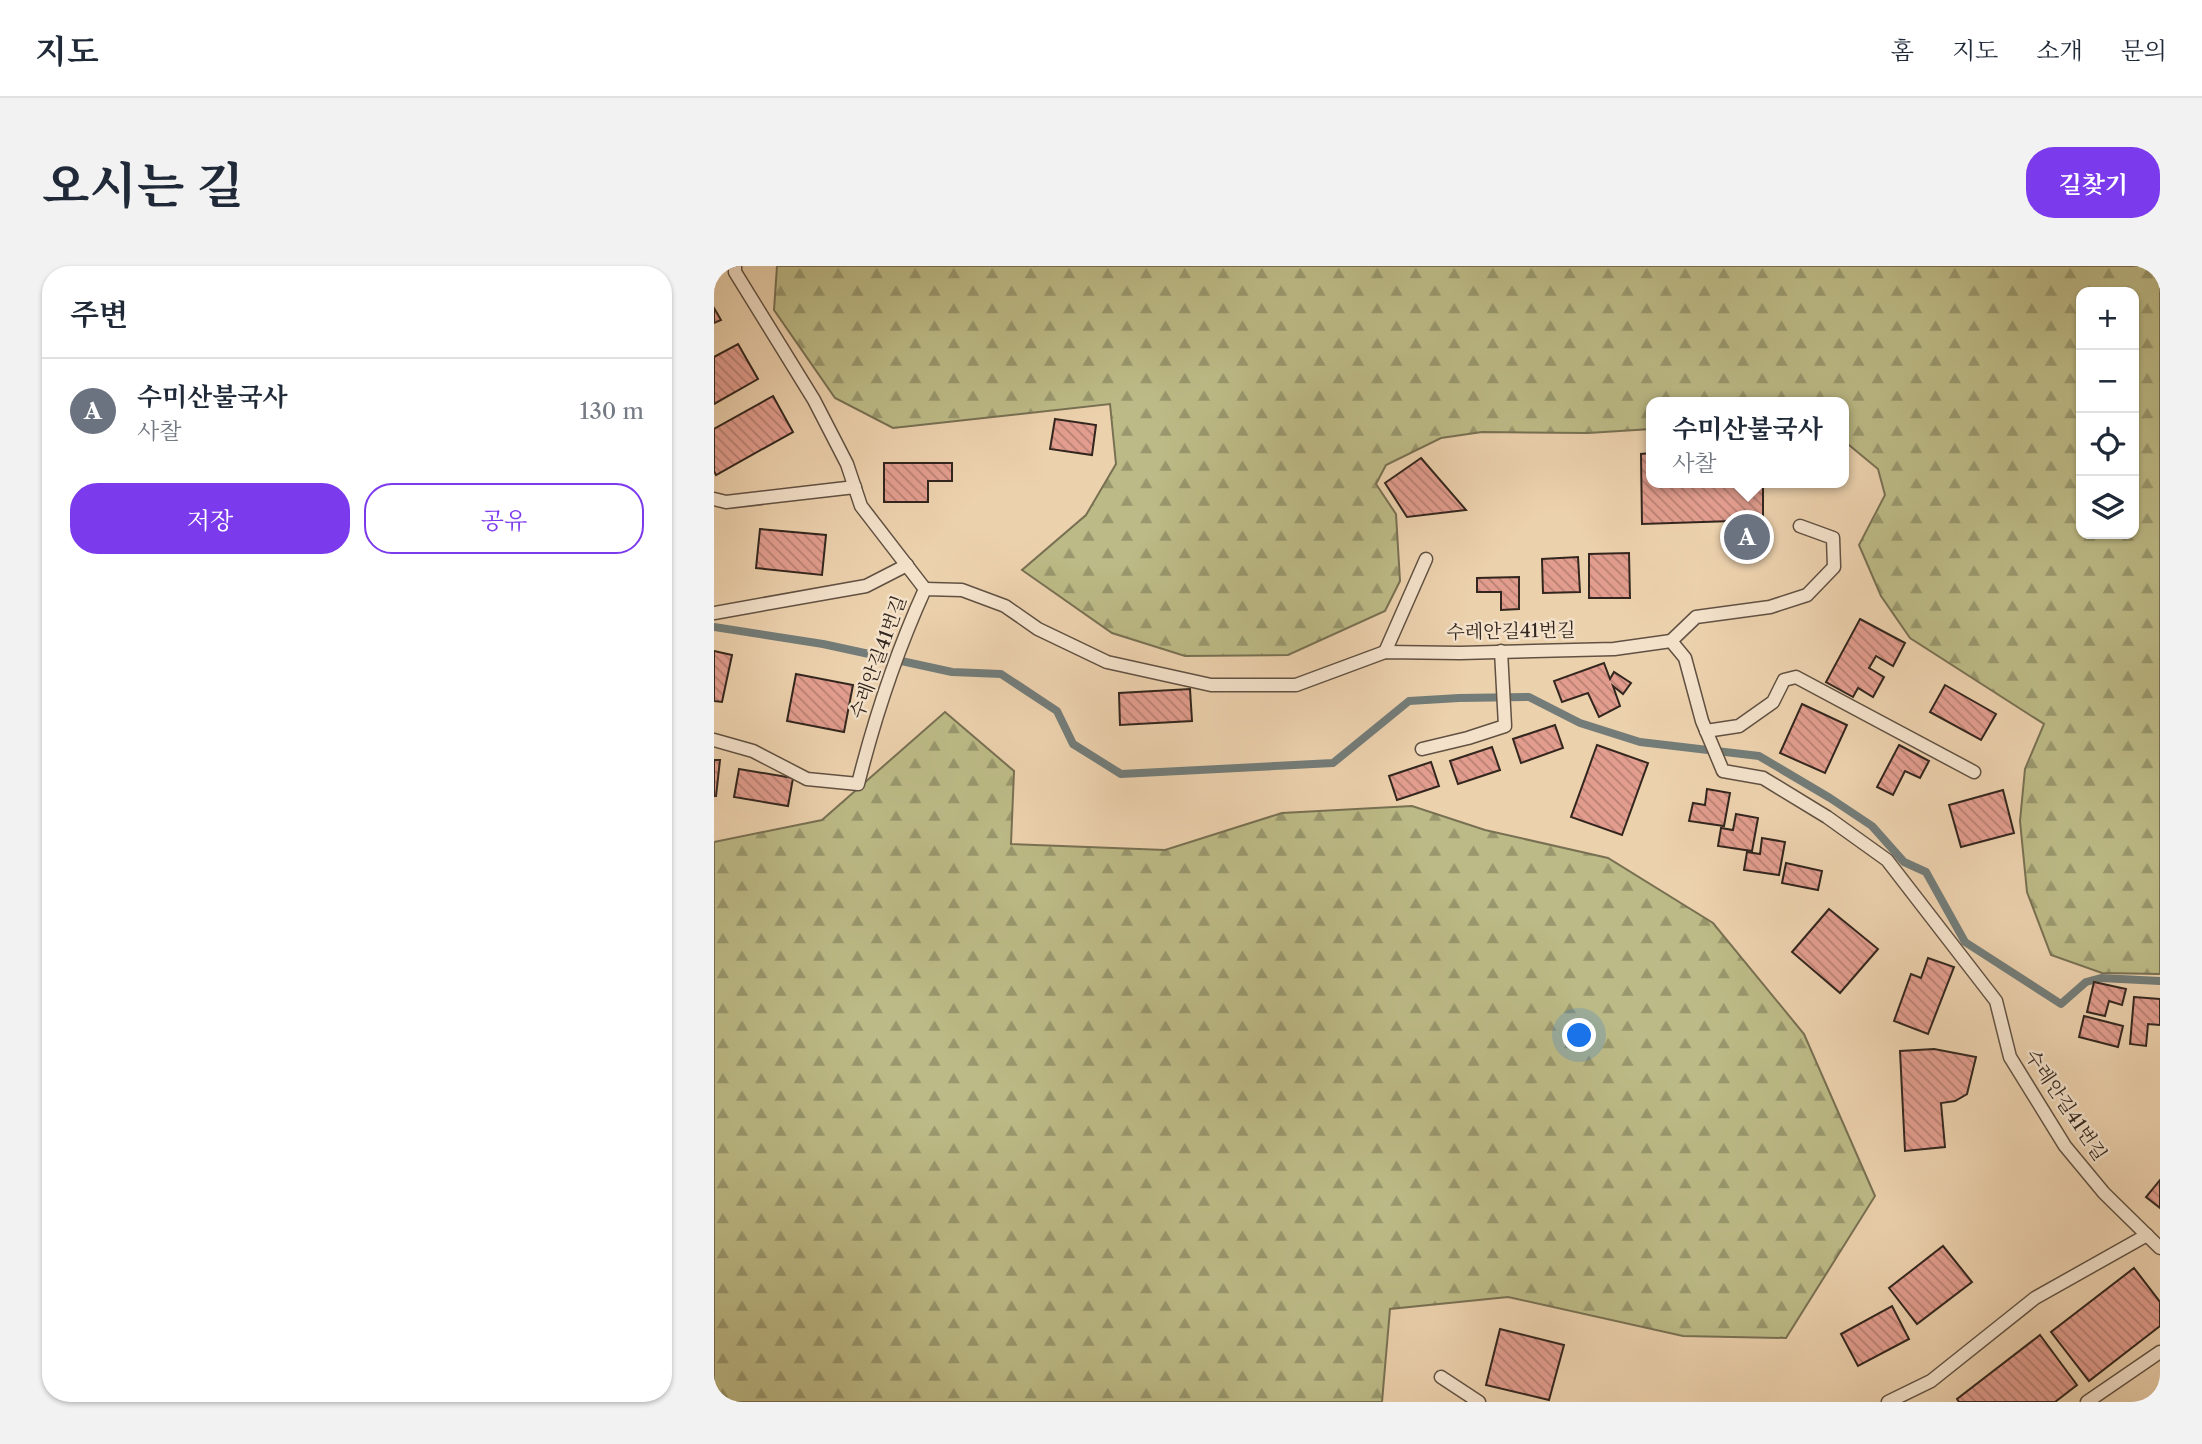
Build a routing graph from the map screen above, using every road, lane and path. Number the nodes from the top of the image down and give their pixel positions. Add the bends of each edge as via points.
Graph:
1 (735, 266) edge
2 (855, 486) junction
3 (714, 499) edge
4 (1800, 526) dead end
5 (1426, 559) dead end
6 (907, 565) junction
7 (925, 589) junction
8 (714, 613) edge
9 (1671, 641) junction
10 (1501, 651) junction
11 (1385, 652) junction
12 (1708, 736) junction
13 (714, 740) edge
14 (1422, 749) dead end
15 (1974, 772) dead end
16 (2147, 1235) junction
17 (2160, 1248) edge
18 (2160, 1352) edge
19 (1441, 1377) dead end
20 (1479, 1402) edge
21 (1888, 1402) edge
22 (2087, 1402) edge

1 - 2 lane via 814,400
2 - 3 lane via 726,502
2 - 6 lane via 862,506
4 - 9 lane via 1833,538 1834,567 1807,595 1770,607 1696,617
5 - 11 lane
6 - 7 lane
6 - 8 lane via 866,586
7 - 11 lane, 수레안길41번길 via 962,590 1005,606 1038,629 1107,662 1212,685 1296,685
7 - 13 lane, 수레안길41번길 via 891,669 858,784 807,779 753,751
9 - 10 lane, 수레안길41번길 via 1614,649
9 - 12 lane, 수레안길41번길 via 1685,658
10 - 11 lane, 수레안길41번길
10 - 14 lane via 1505,726
12 - 15 lane via 1739,726 1773,702 1784,680 1796,677
12 - 16 lane, 수레안길41번길 via 1723,771 1763,778 1887,860 1996,1001 2010,1057 2066,1146 2104,1193
16 - 17 lane, 수레안길41번길
16 - 21 lane via 2035,1298 1931,1381
18 - 22 lane
19 - 20 lane

